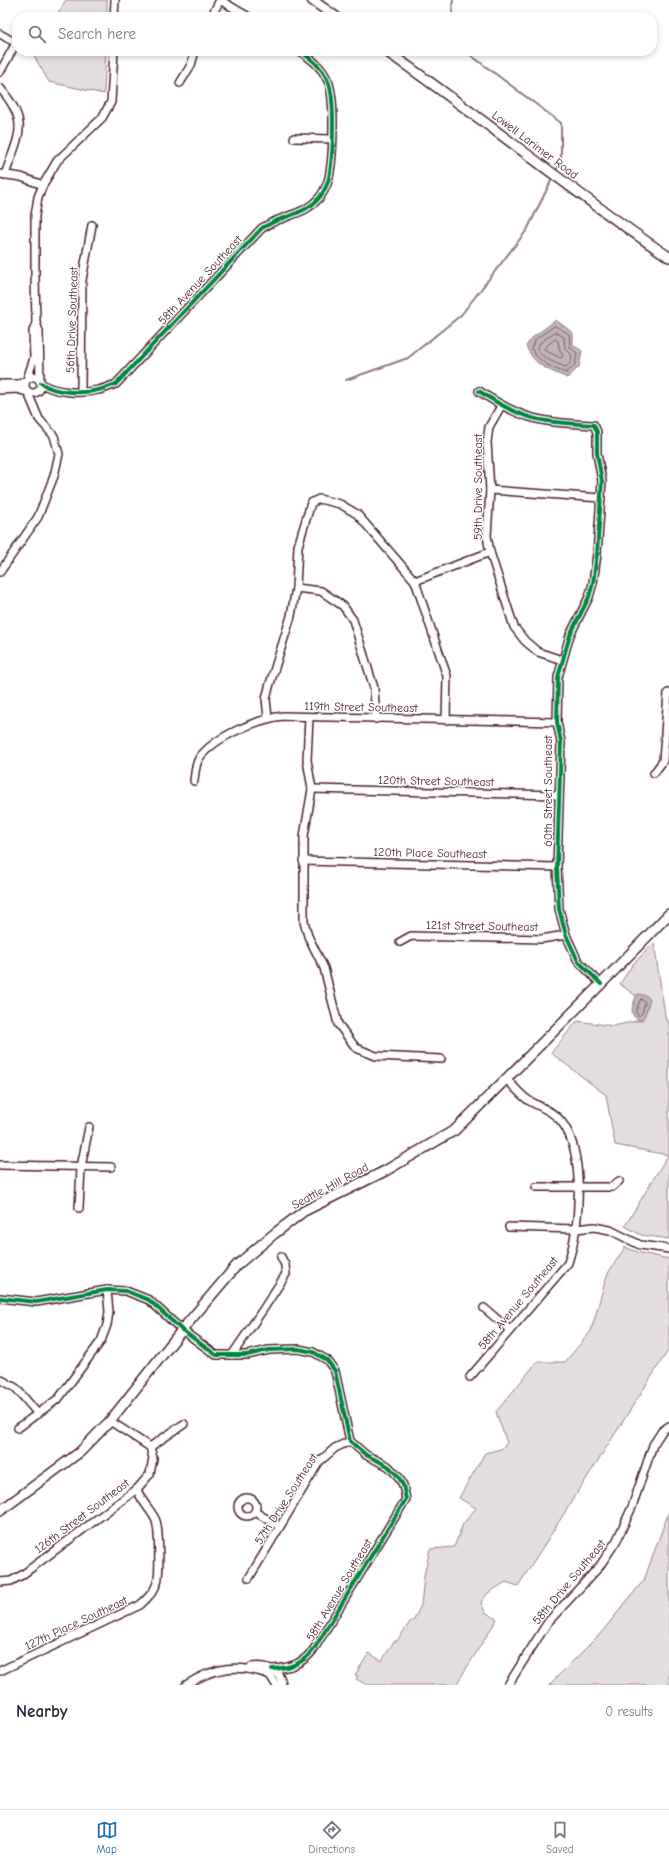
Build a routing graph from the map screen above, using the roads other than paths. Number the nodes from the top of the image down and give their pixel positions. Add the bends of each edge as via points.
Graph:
1 (115, 0) edge
2 (220, 0) edge
3 (312, 0) edge
4 (114, 12) edge
5 (214, 12) edge
6 (240, 12) edge
7 (329, 12) edge
8 (0, 34) edge
9 (12, 41) edge
10 (12, 50) edge
11 (114, 56) edge
12 (194, 56) edge
13 (307, 56) edge
14 (393, 56) edge
15 (0, 72) edge
16 (180, 83) dead end
17 (0, 88) edge
18 (332, 137) junction
19 (294, 138) dead end
20 (3, 175) edge
21 (43, 185) junction
22 (92, 226) dead end
23 (669, 257) edge
24 (36, 323) junction
25 (26, 380) junction
26 (40, 382) junction
27 (0, 384) edge
28 (0, 390) edge
29 (56, 391) junction
30 (81, 391) junction
31 (479, 391) dead end
32 (28, 392) junction
33 (38, 392) junction
34 (501, 406) junction
35 (35, 407) junction
36 (490, 490) junction
37 (601, 498) junction
38 (490, 552) junction
39 (0, 572) edge
40 (415, 581) junction
41 (296, 588) junction
42 (562, 660) junction
43 (668, 693) dead end
44 (668, 710) edge
45 (309, 717) junction
46 (268, 718) junction
47 (376, 719) junction
48 (446, 720) junction
49 (557, 722) junction
50 (654, 774) dead end
51 (194, 781) dead end
52 (312, 789) junction
53 (559, 795) junction
54 (303, 861) junction
55 (557, 867) junction
56 (669, 914) edge
57 (566, 935) junction
58 (400, 942) dead end
59 (602, 984) junction
60 (441, 1059) dead end
61 (506, 1079) junction
62 (89, 1127) dead end
63 (0, 1165) edge
64 (81, 1167) junction
65 (111, 1168) dead end
66 (619, 1181) dead end
67 (536, 1187) dead end
68 (577, 1188) junction
69 (79, 1208) dead end
70 (508, 1227) dead end
71 (576, 1229) junction
72 (669, 1249) edge
73 (282, 1257) dead end
74 (107, 1290) junction
75 (0, 1298) edge
76 (484, 1308) dead end
77 (182, 1330) junction
78 (510, 1330) junction
79 (232, 1355) junction
80 (470, 1377) dead end
81 (0, 1379) edge
82 (38, 1414) junction
83 (110, 1421) junction
84 (184, 1424) dead end
85 (669, 1426) edge
86 (18, 1428) dead end
87 (350, 1441) junction
88 (150, 1448) junction
89 (137, 1489) junction
90 (0, 1511) edge
91 (255, 1512) dead end
92 (279, 1526) junction
93 (249, 1578) dead end
94 (0, 1582) edge
95 (247, 1668) junction
96 (272, 1669) junction
97 (0, 1671) edge
98 (186, 1685) edge
99 (276, 1685) edge
100 (282, 1685) edge
101 (508, 1685) edge

1 - 4 street
2 - 5 street
2 - 6 street
3 - 7 main road
8 - 9 street
10 - 15 street
11 - 21 street via 111,102 102,118 57,161
12 - 16 street
13 - 18 street, 58th Avenue Southeast via 328,79 333,99
14 - 23 main road, Lowell Larimer Road via 494,128 611,218
17 - 20 street via 19,116 19,137
18 - 19 street
18 - 30 street, 58th Avenue Southeast via 331,166 321,196 302,212 262,228 116,384 98,390
20 - 21 street via 21,177
21 - 24 street via 35,216
22 - 30 street, 56th Drive Southeast via 82,280
24 - 25 street via 33,331 34,358
24 - 26 street via 39,331
25 - 26 street via 36,378
25 - 27 street via 19,384
25 - 32 street via 24,386
26 - 29 street, 58th Avenue Southeast
26 - 33 street
28 - 32 street
29 - 30 street, 58th Avenue Southeast
29 - 33 street, 58th Avenue Southeast
31 - 34 street
32 - 33 street
32 - 35 street
33 - 35 street
34 - 36 street, 59th Drive Southeast via 489,427 487,442
34 - 37 street, 60th Street Southeast via 537,420 594,425 602,482
35 - 39 street via 39,419 54,436 59,454 54,476 38,517
36 - 37 street
36 - 38 street, 59th Drive Southeast via 487,536
37 - 42 street, 60th Street Southeast via 593,584 570,635
38 - 40 street
38 - 42 street, 59th Drive Southeast via 514,627 524,642 538,652
40 - 41 street via 357,514 340,504 319,499 311,503 298,546
40 - 48 street via 447,676
41 - 46 street via 291,616 266,699
41 - 47 street via 321,591 343,606 353,620 374,688
42 - 49 street, 60th Street Southeast via 558,677
43 - 44 street
44 - 50 street via 663,761
45 - 46 street, 119th Street Southeast
45 - 47 street, 119th Street Southeast
45 - 52 street via 308,760
46 - 51 street, 119th Street Southeast via 210,746 199,758
47 - 48 street, 119th Street Southeast
48 - 49 street, 119th Street Southeast
49 - 53 street, 60th Street Southeast via 561,742
52 - 53 street, 120th Street Southeast
52 - 54 street via 304,836
53 - 55 street, 60th Street Southeast
54 - 55 street, 120th Place Southeast
54 - 60 street via 304,922 324,968 338,1024 356,1048 376,1056
55 - 57 street, 60th Street Southeast via 559,908
56 - 59 main road, Seattle Hill Road
57 - 58 street, 121st Street Southeast via 540,938 411,936
57 - 59 street, 60th Street Southeast via 578,961
59 - 61 main road, Seattle Hill Road
61 - 68 street, 58th Avenue Southeast via 527,1099 545,1108 564,1125 576,1158
61 - 77 main road, Seattle Hill Road via 454,1130 385,1171 304,1211 274,1234 238,1265
62 - 64 street
63 - 64 street
64 - 65 street
64 - 69 street
66 - 68 street via 612,1187
67 - 68 street
68 - 71 street, 58th Avenue Southeast
70 - 71 street
71 - 72 street via 594,1227 610,1230 640,1245
71 - 78 street, 58th Avenue Southeast via 568,1263
73 - 79 street via 286,1265 286,1274
74 - 75 street via 36,1302
74 - 77 street via 126,1291 149,1300
74 - 82 street via 109,1312 101,1341 58,1398
76 - 78 street
77 - 79 street via 216,1355
77 - 83 main road, Seattle Hill Road
78 - 80 street, 58th Avenue Southeast
79 - 87 street via 298,1349 313,1352 327,1360 335,1371
81 - 82 street via 16,1388
82 - 86 street
83 - 88 street
83 - 90 main road, Seattle Hill Road via 80,1452
84 - 88 street
85 - 101 street, 58th Drive Southeast via 653,1444 632,1507 617,1540 599,1567 548,1622
87 - 92 street, 57th Drive Southeast via 335,1448 319,1462
87 - 96 street, 58th Avenue Southeast via 366,1455 388,1466 398,1476 406,1499 307,1659 298,1665
88 - 89 street, 126th Street Southeast via 153,1458 150,1474
89 - 94 street, 126th Street Southeast via 22,1576
89 - 97 street, 127th Place Southeast via 139,1497 156,1520 157,1583 151,1594 140,1606
91 - 92 street
92 - 93 street, 57th Drive Southeast
95 - 96 street, 58th Avenue Southeast via 256,1666
95 - 98 street, 58th Avenue Southeast via 218,1670
95 - 99 street via 270,1675
96 - 100 street via 277,1673

